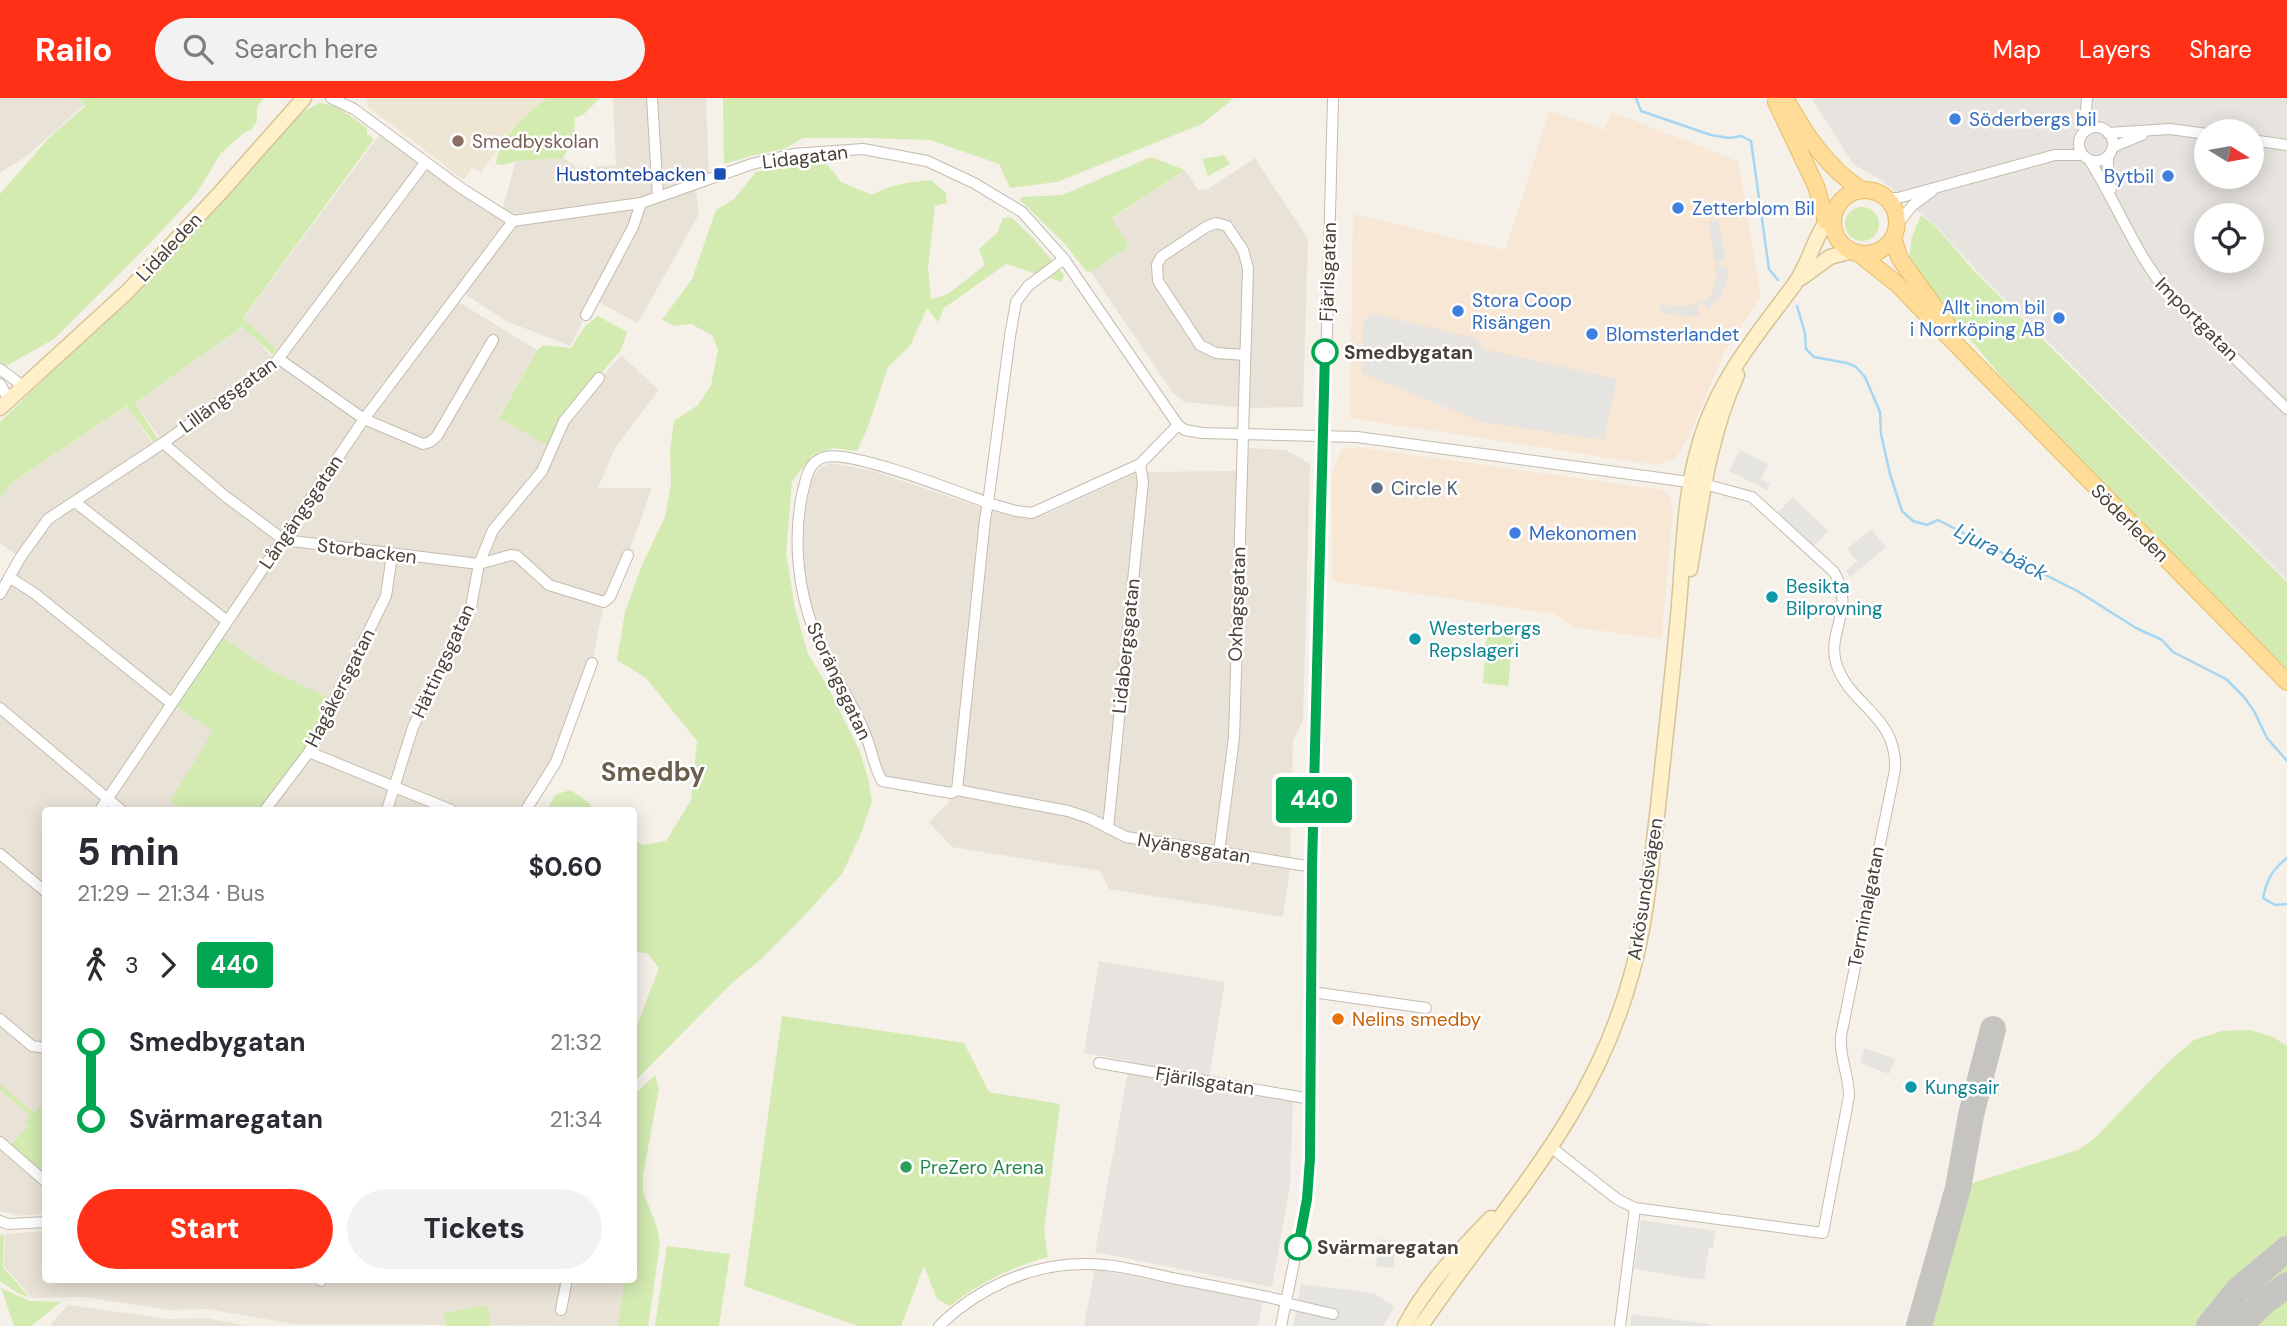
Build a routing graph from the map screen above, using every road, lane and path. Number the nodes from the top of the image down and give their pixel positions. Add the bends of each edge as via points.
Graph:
1 (304, 98) edge
2 (331, 98) edge
3 (346, 98) edge
4 (652, 98) edge
5 (1333, 98) edge
6 (1778, 99) edge
7 (2088, 99) edge
8 (354, 109) junction
9 (2104, 130) junction
10 (2156, 131) junction
11 (2194, 133) edge
12 (2081, 137) junction
13 (2264, 142) edge
14 (2287, 145) edge
15 (2110, 152) junction
16 (2055, 155) junction
17 (2086, 158) junction
18 (425, 163) junction
19 (1939, 187) junction
20 (1862, 190) junction
21 (658, 197) junction
22 (1887, 198) junction
23 (640, 203) junction
24 (1833, 213) junction
25 (2120, 219) junction
26 (513, 221) junction
27 (1891, 237) junction
28 (1855, 252) junction
29 (1063, 259) junction
30 (1797, 281) junction
31 (586, 315) dead end
32 (492, 340) dead end
33 (1245, 355) junction
34 (279, 359) junction
35 (1974, 363) junction
36 (0, 369) edge
37 (599, 378) dead end
38 (0, 384) edge
39 (23, 386) junction
40 (3, 407) edge
41 (2287, 409) edge
42 (364, 419) junction
43 (1178, 425) junction
44 (1242, 434) junction
45 (1323, 435) junction
46 (163, 443) junction
47 (1140, 464) junction
48 (1697, 483) junction
49 (75, 502) junction
50 (988, 503) junction
51 (284, 540) junction
52 (392, 555) junction
53 (628, 555) dead end
54 (479, 564) junction
55 (9, 577) junction
56 (0, 594) edge
57 (227, 621) junction
58 (592, 663) dead end
59 (2287, 682) edge
60 (171, 703) junction
61 (0, 708) edge
62 (309, 752) junction
63 (394, 788) junction
64 (957, 790) junction
65 (108, 799) junction
66 (102, 807) edge
67 (117, 807) edge
68 (266, 807) edge
69 (388, 807) edge
70 (443, 807) edge
71 (528, 807) edge
72 (1108, 828) junction
73 (1219, 852) junction
74 (0, 854) edge
75 (1312, 867) junction
76 (42, 889) edge
77 (1312, 992) junction
78 (1426, 1008) dead end
79 (0, 1020) edge
80 (42, 1047) edge
81 (1099, 1063) dead end
82 (1311, 1099) junction
83 (0, 1142) edge
84 (1552, 1148) junction
85 (42, 1179) edge
86 (1635, 1208) junction
87 (0, 1220) edge
88 (42, 1222) edge
89 (565, 1283) edge
90 (1286, 1302) junction
91 (561, 1310) dead end
92 (1333, 1314) dead end
93 (1413, 1324) edge
94 (939, 1326) edge
95 (1281, 1326) edge
96 (1620, 1326) edge

1 - 39 main road, Lidaleden via 128,291
2 - 8 street
3 - 8 street
4 - 21 street
5 - 45 street, Fjärilsgatan
6 - 20 main road via 1820,153
6 - 24 main road via 1819,170
7 - 9 street
7 - 12 street
8 - 18 street
9 - 10 street
9 - 12 street via 2091,128
9 - 15 street
10 - 11 street
10 - 15 street
12 - 16 street
12 - 17 street
13 - 14 street
15 - 17 street via 2100,161
15 - 25 street, Importgatan via 2108,178
16 - 17 street
16 - 19 street
17 - 25 street, Importgatan
18 - 26 street
18 - 34 street, Lillängsgatan
19 - 22 street
19 - 27 street via 1913,205
20 - 22 main road
20 - 24 main road via 1845,197
21 - 23 street, Lidagatan
21 - 29 street, Lidagatan via 793,154 863,149 927,161 1000,198 1022,212
22 - 27 main road via 1895,210
23 - 26 street, Lidagatan
23 - 31 street via 633,227
24 - 28 main road via 1841,242
24 - 30 main road, Arkösundsvägen
25 - 41 street, Importgatan via 2169,294
26 - 42 street, Långängsgatan
27 - 28 main road via 1867,254
27 - 35 main road, Söderleden via 1888,257
28 - 30 main road, Arkösundsvägen via 1830,257
28 - 35 main road, Söderleden via 1897,284
29 - 43 street, Lidagatan
29 - 50 street via 1028,286 1016,302
30 - 48 main road, Arkösundsvägen via 1762,327 1722,412
32 - 42 street via 430,442 423,444
33 - 33 street, Oxhagsgatan via 1247,257 1227,226 1216,223 1161,257 1156,273 1200,345 1216,353
33 - 44 street, Oxhagsgatan
34 - 42 street
34 - 46 street, Lillängsgatan
35 - 59 main road, Söderleden
36 - 39 street
37 - 54 street, Hättingsgatan via 564,421 542,471 493,530
38 - 40 street, Lidaleden
39 - 40 main road, Lidaleden
42 - 51 street, Långängsgatan
43 - 44 street via 1194,433
43 - 47 street
44 - 45 street
44 - 73 street, Oxhagsgatan via 1234,738
45 - 48 street
45 - 75 street, Fjärilsgatan
46 - 49 street, Lillängsgatan
46 - 51 street, Storbacken
47 - 50 street via 1032,513
47 - 72 street, Lidabergsgatan via 1143,482
48 - 84 main road, Arkösundsvägen via 1646,902 1632,975 1593,1076
48 - 86 street, Terminalgatan via 1752,497 1834,572 1844,598 1835,646 1837,664 1892,741 1895,770 1841,1036 1849,1096 1823,1233
49 - 55 street, Lillängsgatan via 48,519
49 - 57 street
50 - 64 street
50 - 64 street, Storängsgatan via 904,474 827,457 808,471 798,514 799,581 814,632 866,736 877,772 891,783 951,793
51 - 52 street, Storbacken
51 - 57 street, Långängsgatan
52 - 54 street, Storbacken
52 - 62 street, Hagåkersgatan via 386,596
53 - 54 street via 604,602 549,585 517,556
54 - 63 street, Hättingsgatan via 471,607 413,727
55 - 56 street, Lillängsgatan
55 - 60 street
57 - 60 street, Långängsgatan
58 - 71 street via 556,762
60 - 65 street, Långängsgatan
61 - 65 street
62 - 63 street
62 - 68 street, Hagåkersgatan
63 - 69 street, Hättingsgatan
63 - 70 street
64 - 72 street, Nyängsgatan via 1068,811
65 - 66 street, Långängsgatan
65 - 67 street
72 - 73 street, Nyängsgatan via 1126,837
73 - 75 street, Nyängsgatan
74 - 76 street
75 - 77 street, Fjärilsgatan
77 - 78 street
77 - 82 street, Fjärilsgatan
79 - 80 street via 32,1046
81 - 82 street, Fjärilsgatan
82 - 90 street, Fjärilsgatan via 1307,1199
83 - 85 street
84 - 86 street, Terminalgatan
84 - 93 main road, Arkösundsvägen via 1523,1186 1450,1262
86 - 96 street
87 - 88 street via 8,1224
89 - 91 street
90 - 92 street
90 - 94 street via 1130,1269 1052,1266 1007,1280 970,1299
90 - 95 street, Fjärilsgatan

